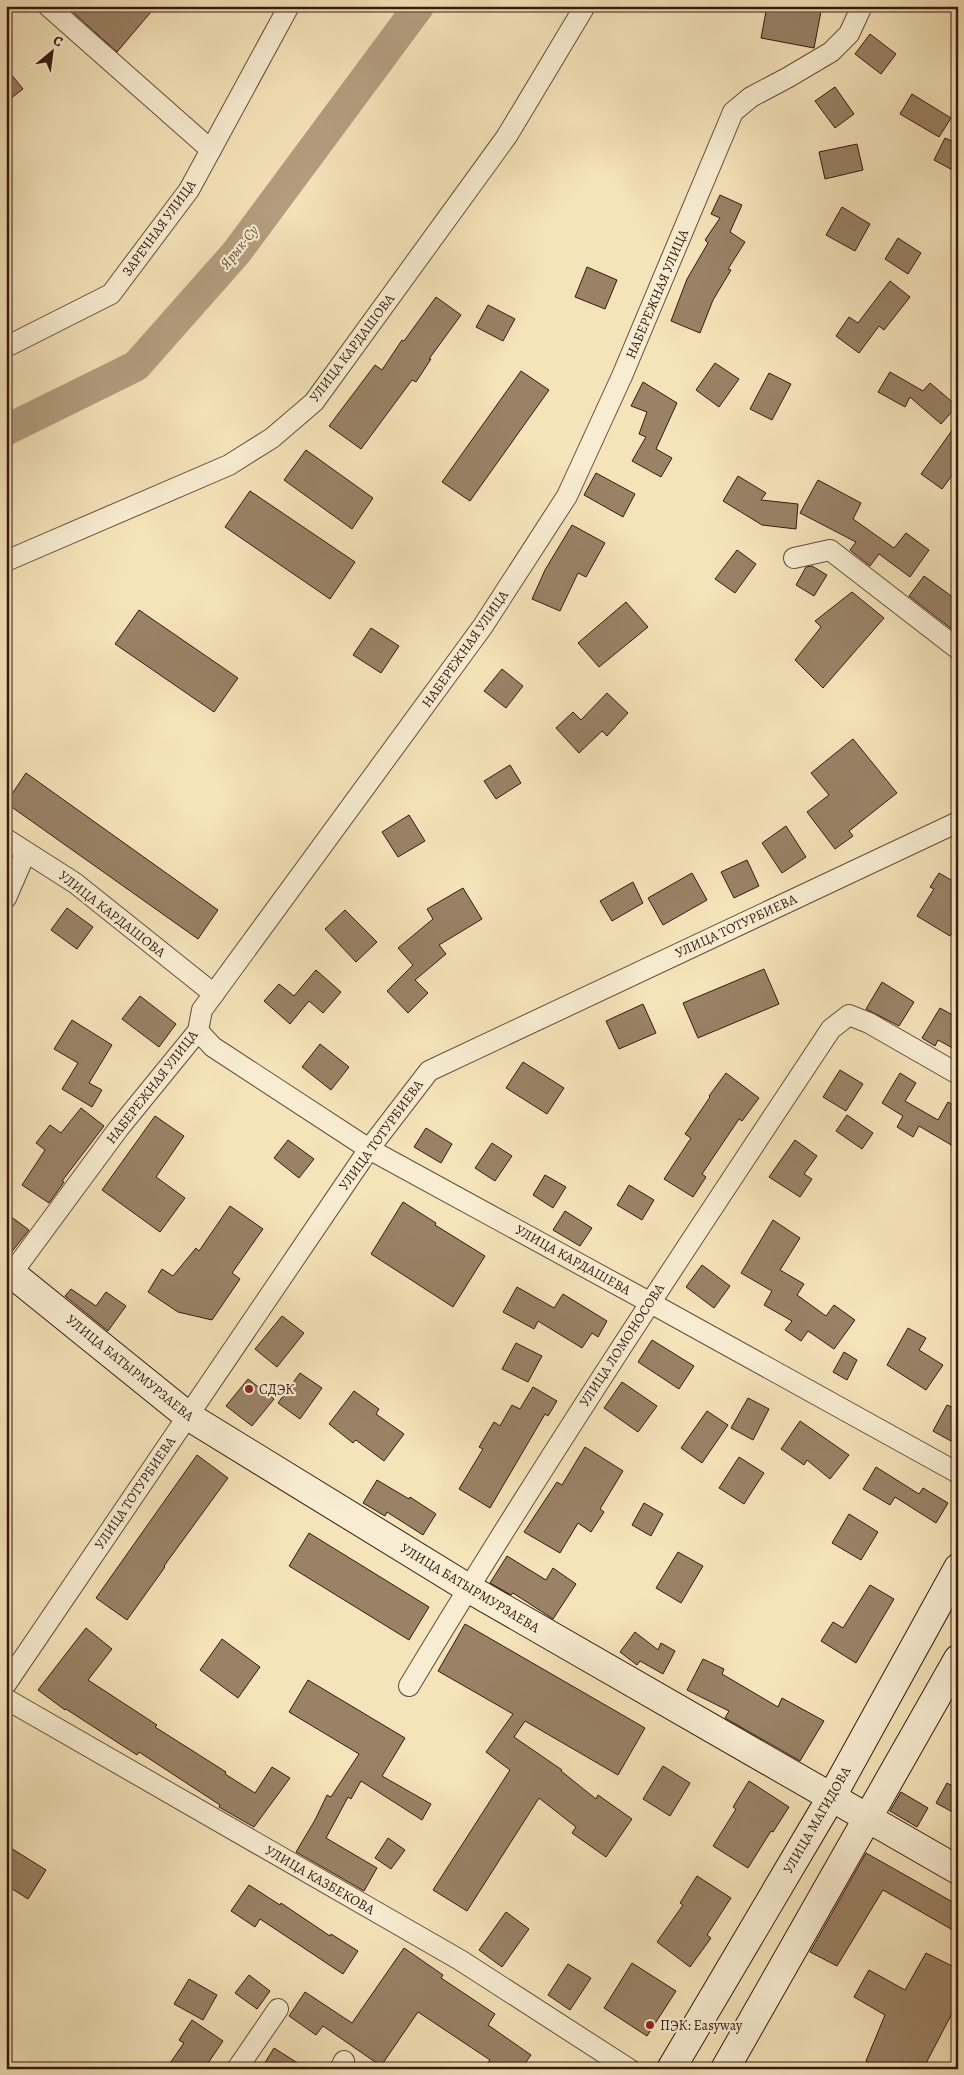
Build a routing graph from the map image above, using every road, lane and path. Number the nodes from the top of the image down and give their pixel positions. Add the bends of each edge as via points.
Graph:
1 (48, 6) edge
2 (289, 6) edge
3 (585, 6) edge
4 (862, 6) edge
5 (211, 150) junction
6 (6, 347) edge
7 (794, 558) dead end
8 (6, 562) edge
9 (958, 650) edge
10 (958, 822) edge
11 (6, 839) edge
12 (26, 852) junction
13 (6, 898) edge
14 (214, 994) junction
15 (198, 1031) junction
16 (958, 1074) edge
17 (368, 1149) junction
18 (9, 1271) edge
19 (650, 1302) junction
20 (188, 1416) junction
21 (958, 1473) edge
22 (958, 1568) edge
23 (468, 1588) junction
24 (958, 1659) edge
25 (6, 1684) edge
26 (409, 1686) dead end
27 (6, 1699) edge
28 (830, 1798) junction
29 (867, 1818) junction
30 (958, 1870) edge
31 (278, 2009) dead end
32 (237, 2069) edge
33 (629, 2069) edge
34 (671, 2069) edge
35 (725, 2069) edge

1 - 5 street
2 - 5 street, ЗАРЕЧНАЯ УЛИЦА
3 - 8 street, УЛИЦА КАРДАШОВА via 507,136 314,402 272,438 229,465
4 - 14 street, НАБЕРЕЖНАЯ УЛИЦА via 850,34 831,52 751,97 733,112 622,376 567,496 483,626
5 - 6 street, ЗАРЕЧНАЯ УЛИЦА via 189,190 111,294
7 - 9 street via 830,550
10 - 17 street, УЛИЦА ТОТУРБИЕВА via 429,1071
11 - 12 street, УЛИЦА КАРДАШОВА
12 - 13 street
12 - 14 street, УЛИЦА КАРДАШОВА via 75,883
14 - 15 street, НАБЕРЕЖНАЯ УЛИЦА via 202,1010
15 - 17 street, УЛИЦА КАРДАШЕВА via 213,1047
15 - 18 street, НАБЕРЕЖНАЯ УЛИЦА
16 - 19 street, УЛИЦА ЛОМОНОСОВА via 850,1015 831,1029
17 - 19 street, УЛИЦА КАРДАШЕВА
17 - 20 street, УЛИЦА ТОТУРБИЕВА
18 - 20 street, УЛИЦА БАТЫРМУРЗАЕВА
19 - 21 street, УЛИЦА КАРДАШЕВА
19 - 23 street, УЛИЦА ЛОМОНОСОВА
20 - 23 street, УЛИЦА БАТЫРМУРЗАЕВА
20 - 25 street, УЛИЦА ТОТУРБИЕВА
22 - 28 street, УЛИЦА МАГИДОВА
23 - 26 street, УЛИЦА ЛОМОНОСОВА
23 - 28 street, УЛИЦА БАТЫРМУРЗАЕВА
24 - 29 street
27 - 33 street, УЛИЦА КАЗБЕКОВА via 460,1960
28 - 29 street, УЛИЦА БАТЫРМУРЗАЕВА
28 - 34 street, УЛИЦА МАГИДОВА
29 - 30 street, УЛИЦА БАТЫРМУРЗАЕВА
29 - 35 street
31 - 32 street

